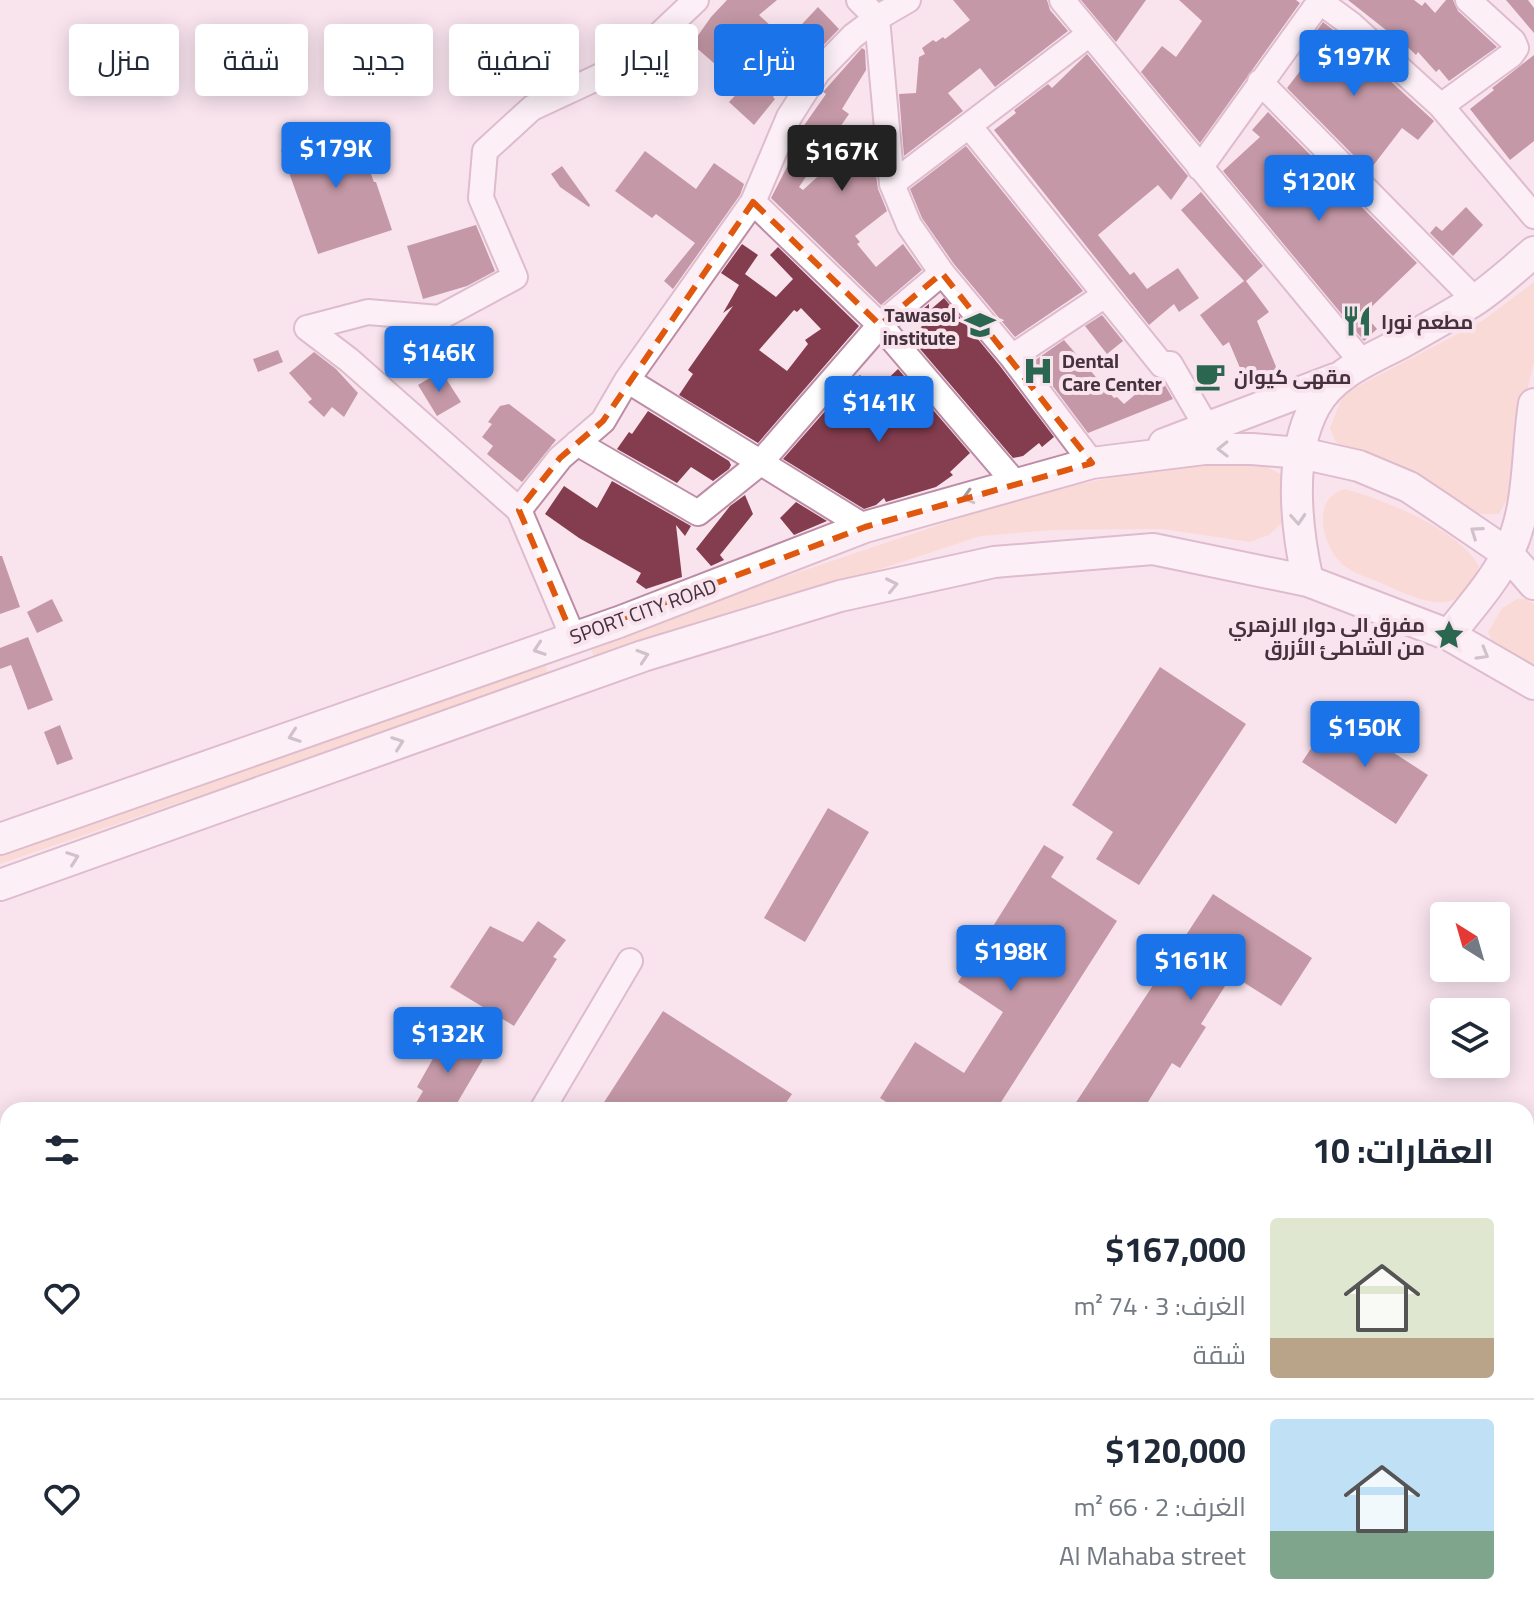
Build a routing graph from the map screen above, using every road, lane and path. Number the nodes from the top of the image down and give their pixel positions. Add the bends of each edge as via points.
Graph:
1 (696, 0) edge
2 (859, 0) edge
3 (908, 0) edge
4 (1062, 0) edge
5 (1468, 0) edge
6 (1319, 1) edge
7 (877, 18) junction
8 (1088, 35) junction
9 (1260, 82) junction
10 (1441, 106) junction
11 (970, 127) junction
12 (1200, 168) junction
13 (892, 184) junction
14 (753, 202) junction
15 (1534, 216) edge
16 (1534, 252) edge
17 (942, 273) junction
18 (1105, 295) junction
19 (1475, 300) junction
20 (880, 325) junction
21 (1012, 357) junction
22 (1352, 369) junction
23 (627, 380) junction
24 (1534, 404) edge
25 (1206, 426) junction
26 (577, 443) junction
27 (1301, 453) junction
28 (1130, 458) junction
29 (760, 463) junction
30 (1092, 463) junction
31 (1015, 483) junction
32 (519, 510) junction
33 (865, 527) junction
34 (1508, 554) junction
35 (1308, 581) junction
36 (1534, 584) edge
37 (1449, 635) junction
38 (573, 637) junction
39 (1534, 684) edge
40 (0, 839) edge
41 (0, 885) edge
42 (630, 961) dead end
43 (547, 1102) edge

1 - 32 street via 657,37 605,74 532,108 485,151 481,198 515,277 439,318 368,312 307,328
2 - 7 street
3 - 7 street
4 - 8 street
5 - 10 street via 1516,48
6 - 9 street
6 - 10 street
7 - 13 street
7 - 14 street via 834,54 802,94
8 - 11 street
8 - 12 street
9 - 12 street
9 - 19 street
10 - 15 street
11 - 13 street
11 - 18 street
12 - 22 street
13 - 17 street via 909,225
14 - 20 street
14 - 23 street
16 - 19 main road
17 - 20 street
17 - 21 street
18 - 21 street
18 - 25 street via 1162,365 1170,364
19 - 22 main road
20 - 29 street
20 - 31 street
21 - 30 street
22 - 25 main road
22 - 27 main road via 1316,404
23 - 26 street via 603,421
23 - 29 street
24 - 34 main road via 1527,479
25 - 28 main road
26 - 29 street via 698,513
26 - 32 street
27 -> 28 main road, SPORT CITY ROAD via 1204,449
34 -> 27 main road, SPORT CITY ROAD via 1409,487 1359,466
27 -> 35 main road via 1298,517
28 - 30 main road, SPORT CITY ROAD
29 - 33 street
30 - 31 main road, SPORT CITY ROAD
31 -> 33 main road, SPORT CITY ROAD
32 - 38 street
33 - 38 main road, SPORT CITY ROAD
34 - 36 main road, SPORT CITY ROAD
34 - 37 main road
35 - 37 main road, SPORT CITY ROAD
41 -> 35 main road, SPORT CITY ROAD via 643,656 840,596 994,562 1153,549
37 -> 39 main road, SPORT CITY ROAD
38 -> 40 main road, SPORT CITY ROAD
42 - 43 street

